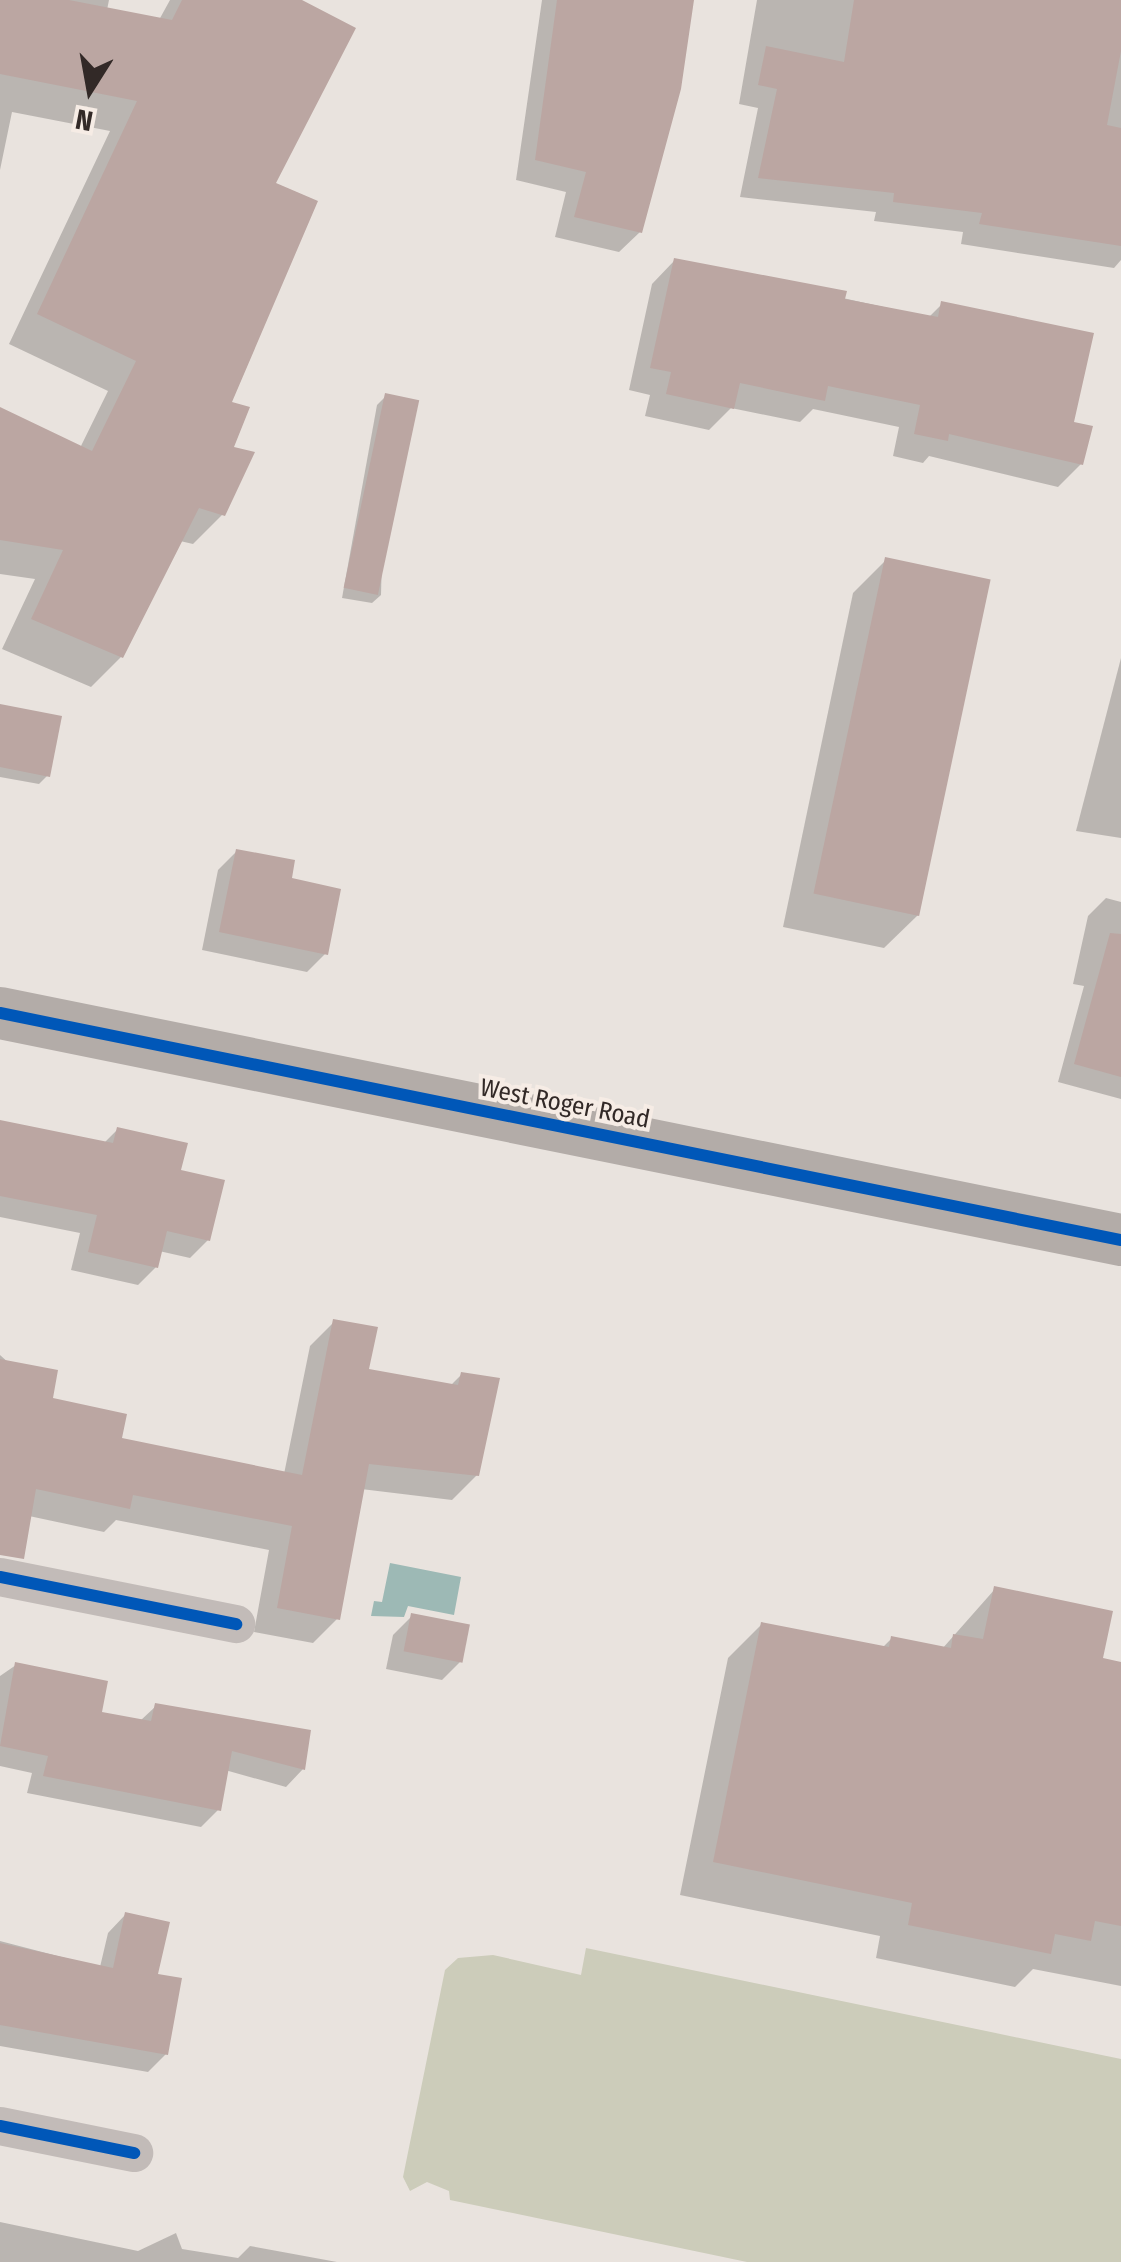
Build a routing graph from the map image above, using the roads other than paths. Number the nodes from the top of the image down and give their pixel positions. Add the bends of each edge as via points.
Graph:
1 (0, 1013) edge
2 (1121, 1240) edge
3 (0, 1576) edge
4 (236, 1624) dead end
5 (0, 2126) edge
6 (134, 2154) dead end

1 - 2 street, West Roger Road
3 - 4 street
5 - 6 street

